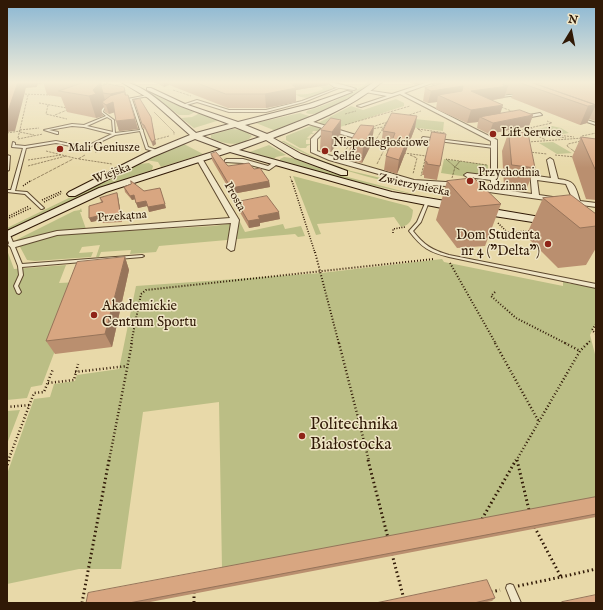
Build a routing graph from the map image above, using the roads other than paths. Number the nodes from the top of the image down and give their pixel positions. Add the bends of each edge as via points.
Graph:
1 (102, 110) edge
2 (135, 110) edge
3 (165, 110) edge
4 (199, 110) edge
5 (200, 110) edge
6 (227, 110) edge
7 (270, 110) edge
8 (287, 110) edge
9 (302, 110) edge
10 (330, 110) edge
11 (436, 110) edge
12 (169, 114) junction
13 (540, 114) dead end
14 (108, 116) junction
15 (320, 116) junction
16 (577, 117) edge
17 (518, 118) edge
18 (307, 122) junction
19 (237, 124) junction
20 (481, 124) edge
21 (596, 124) edge
22 (84, 126) junction
23 (466, 127) junction
24 (325, 128) junction
25 (142, 130) junction
26 (56, 132) road end
27 (113, 134) junction
28 (195, 136) junction
29 (268, 137) junction
30 (423, 138) dead end
31 (372, 140) edge
32 (14, 143) road end
33 (25, 147) junction
34 (494, 147) junction
35 (231, 150) junction
36 (158, 152) junction
37 (8, 156) edge
38 (298, 156) junction
39 (200, 160) junction
40 (550, 160) dead end
41 (227, 161) dead end
42 (137, 162) junction
43 (276, 163) junction
44 (532, 164) edge
45 (7, 170) edge
46 (150, 175) junction
47 (467, 175) dead end
48 (533, 177) junction
49 (493, 178) junction
50 (555, 179) junction
51 (7, 191) edge
52 (13, 191) junction
53 (494, 191) junction
54 (431, 194) junction
55 (536, 196) junction
56 (577, 202) junction
57 (596, 205) edge
58 (42, 208) junction
59 (558, 213) edge
60 (235, 220) junction
61 (565, 224) edge
62 (7, 232) edge
63 (12, 246) junction
64 (231, 248) dead end
65 (142, 256) dead end
66 (20, 266) junction
67 (596, 286) edge
68 (18, 292) dead end
69 (510, 588) road end
70 (516, 603) edge

1 - 14 lane
2 - 25 lane
3 - 12 main road, Zwierzyniecka
4 - 12 main road via 199,113 188,116
5 - 19 main road, Zwierzyniecka
6 - 7 lane
8 - 19 main road, Wiejska
9 - 15 main road via 304,115
10 - 15 main road, Wiejska
11 - 23 street
12 - 28 main road, Zwierzyniecka
13 - 17 street
14 - 22 lane
14 - 27 lane via 113,120
15 - 18 main road, Wiejska
16 - 21 lane
18 - 24 street
18 - 29 main road, Wiejska
19 - 28 main road, Wiejska
19 - 29 main road, Zwierzyniecka
20 - 23 street
22 - 26 lane via 72,125 45,130
22 - 27 lane
23 - 34 street via 494,140
24 - 31 street via 355,138
24 - 54 street via 314,139 314,152
25 - 27 lane
25 - 36 lane via 147,148
27 - 33 lane via 85,148 56,142
28 - 35 main road, Zwierzyniecka
28 - 36 main road, Wiejska
29 - 35 main road, Wiejska
29 - 38 main road, Zwierzyniecka
30 - 34 lane
32 - 33 lane via 13,146
33 - 52 lane
34 - 49 street
35 - 39 main road, Wiejska
35 - 43 main road, Zwierzyniecka
36 - 42 main road, Wiejska
37 - 45 lane
38 - 43 main road, Zwierzyniecka via 281,157
38 - 54 main road, Zwierzyniecka via 350,175
39 - 46 main road, Wiejska
39 - 60 street, Prosta
40 - 50 street
41 - 43 street via 242,161 269,168
42 - 46 main road via 158,165 156,171
42 - 58 main road, Wiejska
43 - 54 main road, Zwierzyniecka via 409,199
44 - 48 street
46 - 62 main road, Wiejska via 84,198
47 - 49 street
48 - 50 street
48 - 55 street
49 - 53 street
50 - 56 street via 571,184
51 - 52 lane
52 - 58 lane via 26,193
53 - 54 street via 446,184
53 - 55 street
54 - 59 main road, Zwierzyniecka
54 - 61 main road, Zwierzyniecka
54 - 67 lane via 419,222 411,231 428,250
55 - 56 street
56 - 57 street
58 - 62 main road, Wiejska
60 - 63 street, Przekątna via 57,233
60 - 64 street, Prosta
62 - 63 lane
63 - 66 lane
65 - 66 lane
66 - 68 lane via 21,275 16,286
69 - 70 lane

